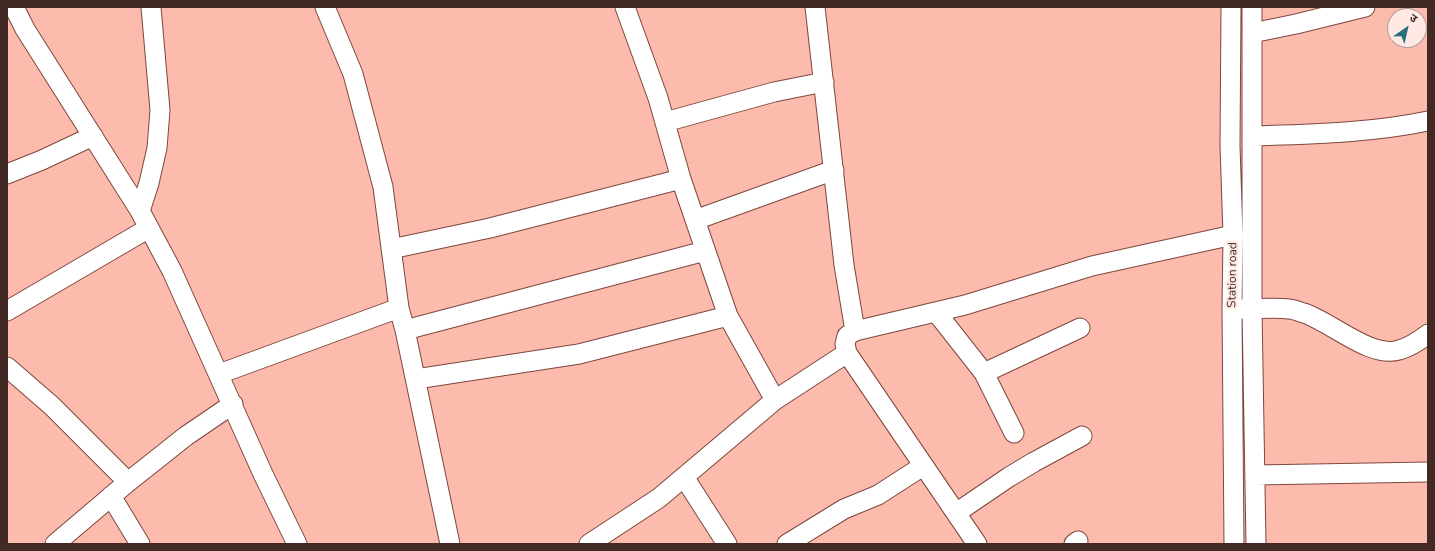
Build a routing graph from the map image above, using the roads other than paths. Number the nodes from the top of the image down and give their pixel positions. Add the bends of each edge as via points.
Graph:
1 (14, 7) edge
2 (151, 7) edge
3 (325, 7) edge
4 (625, 7) edge
5 (815, 7) edge
6 (1231, 7) edge
7 (1252, 7) edge
8 (1365, 7) edge
9 (1252, 33) junction
10 (824, 82) junction
11 (1428, 121) edge
12 (665, 122) junction
13 (93, 136) junction
14 (1253, 136) junction
15 (834, 170) junction
16 (7, 174) edge
17 (681, 179) junction
18 (140, 211) junction
19 (695, 220) junction
20 (149, 228) junction
21 (1233, 235) junction
22 (391, 249) junction
23 (705, 251) junction
24 (400, 308) junction
25 (1232, 309) junction
26 (1252, 309) junction
27 (7, 311) edge
28 (936, 312) junction
29 (728, 316) junction
30 (1080, 328) dead end
31 (405, 330) junction
32 (855, 331) junction
33 (1428, 334) edge
34 (847, 353) junction
35 (7, 367) edge
36 (984, 373) junction
37 (219, 374) junction
38 (416, 379) junction
39 (775, 400) junction
40 (232, 404) junction
41 (1014, 433) dead end
42 (1082, 436) dead end
43 (923, 466) junction
44 (1428, 472) edge
45 (1255, 475) junction
46 (684, 477) junction
47 (128, 482) junction
48 (111, 496) junction
49 (956, 513) junction
50 (594, 543) edge
51 (975, 543) edge
52 (55, 544) edge
53 (140, 544) edge
54 (297, 544) edge
55 (450, 544) edge
56 (727, 544) edge
57 (787, 544) edge
58 (1234, 544) edge
59 (1256, 544) edge

1 - 13 street
2 - 18 street via 160,110 157,148
3 - 22 street via 353,74 383,187
4 - 12 street
5 - 10 street
6 - 21 street, Station road via 1230,146
7 - 9 street, Station road
8 - 9 street
9 - 14 street, Station road
10 - 12 street via 774,92
10 - 15 street
11 - 14 street via 1370,130
12 - 17 street
13 - 16 street
13 - 18 street
14 - 26 street, Station road
15 - 19 street
15 - 32 street via 844,265
17 - 19 street
17 - 22 street via 490,228
18 - 20 street
19 - 23 street
20 - 27 street
20 - 37 street via 172,271
21 - 25 street, Station road
21 - 28 street via 1092,266
22 - 24 street
23 - 29 street
23 - 31 street
24 - 31 street
24 - 37 street
25 - 26 street
25 - 58 street, Station road
26 - 33 street via 1289,309 1306,314 1383,352 1398,351
26 - 45 street, Station road
28 - 32 street
28 - 36 street
29 - 38 street via 579,354
29 - 39 street
30 - 36 street
31 - 38 street
32 - 34 street via 847,336
34 - 39 street
34 - 43 street
35 - 47 street via 52,406
36 - 41 street
37 - 40 street
38 - 55 street
39 - 46 street
40 - 47 street
40 - 54 street
42 - 49 street via 1009,477
43 - 49 street
43 - 57 street via 878,495 844,509
44 - 45 street
45 - 59 street, Station road
46 - 50 street via 659,498
46 - 56 street
47 - 48 street
48 - 52 street
48 - 53 street
49 - 51 street

